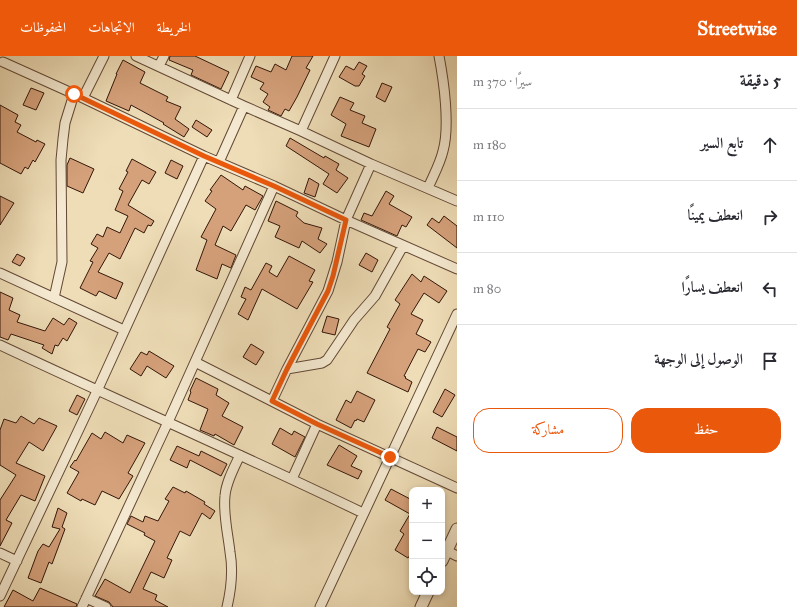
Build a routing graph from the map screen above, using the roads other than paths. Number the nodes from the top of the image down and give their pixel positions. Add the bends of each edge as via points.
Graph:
1 (104, 56) edge
2 (136, 56) edge
3 (164, 56) edge
4 (250, 56) edge
5 (335, 56) edge
6 (439, 56) edge
7 (3, 62) edge
8 (159, 66) junction
9 (74, 94) junction
10 (84, 98) junction
11 (231, 100) junction
12 (244, 106) junction
13 (301, 131) junction
14 (204, 156) junction
15 (219, 162) junction
16 (371, 164) junction
17 (274, 186) junction
18 (428, 188) junction
19 (457, 201) edge
20 (346, 220) junction
21 (403, 246) junction
22 (457, 269) edge
23 (0, 273) edge
24 (54, 298) junction
25 (457, 314) edge
26 (124, 330) junction
27 (0, 345) edge
28 (195, 362) junction
29 (287, 369) junction
30 (97, 391) junction
31 (272, 401) junction
32 (168, 422) junction
33 (317, 424) junction
34 (240, 456) junction
35 (390, 457) junction
36 (292, 479) junction
37 (457, 488) edge
38 (363, 513) junction
39 (457, 529) edge
40 (0, 553) edge
41 (449, 556) edge
42 (17, 561) junction
43 (427, 595) edge
44 (0, 596) edge
45 (86, 598) junction
46 (82, 607) edge
47 (106, 607) edge
48 (227, 607) edge
49 (320, 607) edge
50 (421, 607) edge

1 - 10 street
2 - 8 street
3 - 8 street
4 - 11 street
5 - 13 street
6 - 18 street via 444,90 445,140 441,160
7 - 9 street
8 - 11 street
9 - 10 street
9 - 24 street via 63,139 62,262
10 - 14 street
11 - 12 street
12 - 13 street
12 - 15 street
13 - 16 street
14 - 15 street
14 - 26 street
15 - 17 street
16 - 18 street
16 - 20 street
17 - 20 street
17 - 28 street
18 - 19 street
20 - 21 street
20 - 29 street via 330,283
21 - 22 street
21 - 29 street via 375,296 354,320 327,360
23 - 24 street
24 - 26 street
25 - 35 street
26 - 30 street
27 - 30 street
28 - 31 street
28 - 32 street
29 - 31 street
30 - 32 street
30 - 42 street
31 - 33 street
32 - 34 street
32 - 45 street
33 - 35 street
33 - 36 street
34 - 36 street
34 - 48 street via 225,496 231,553
35 - 37 street
35 - 38 street
36 - 38 street
38 - 49 street
39 - 41 street
40 - 42 street
42 - 44 street
43 - 50 street
45 - 46 street
45 - 47 street

